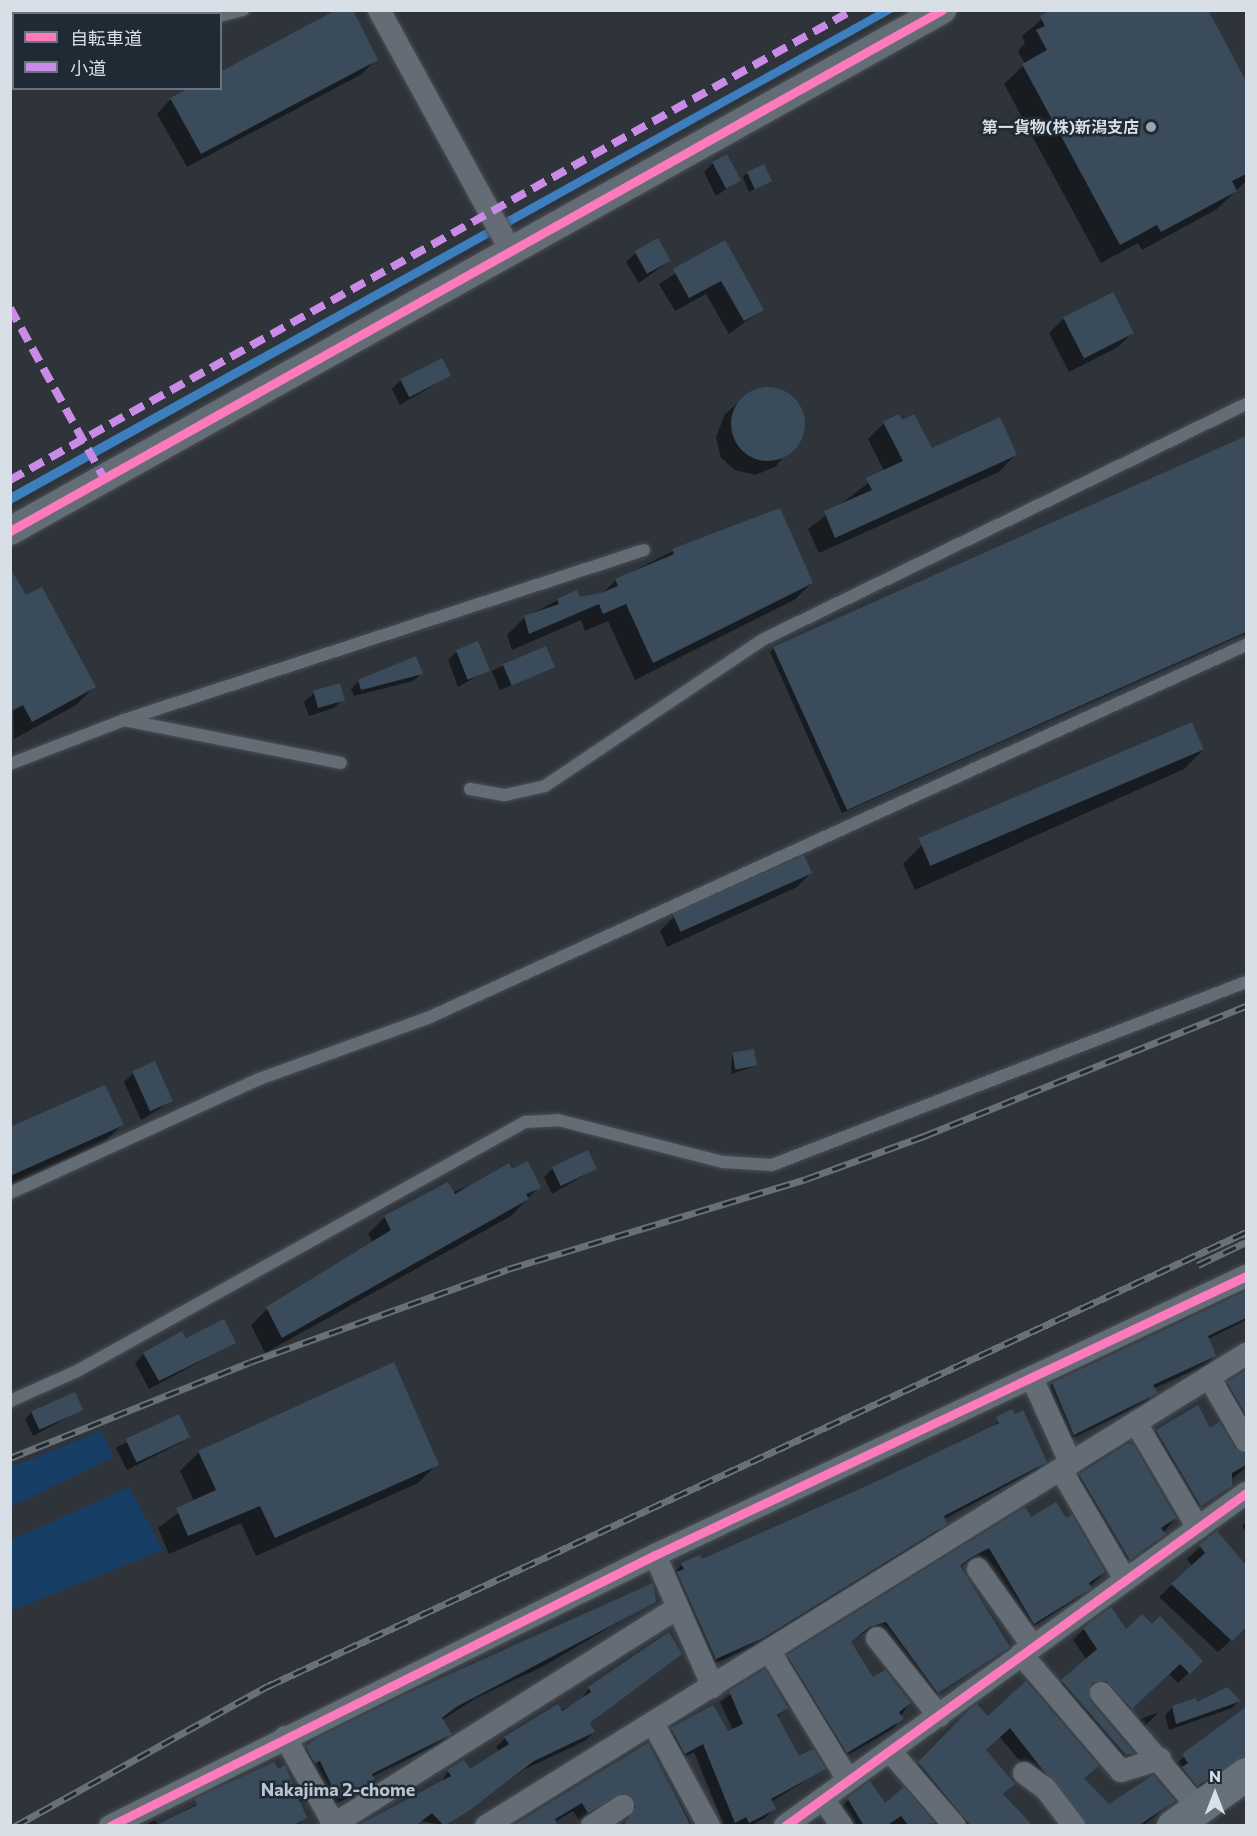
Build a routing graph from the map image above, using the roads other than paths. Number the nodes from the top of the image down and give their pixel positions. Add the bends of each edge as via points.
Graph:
1 (243, 10) edge
2 (379, 10) edge
3 (222, 15) edge
4 (924, 15) edge
5 (511, 251) junction
6 (1246, 405) edge
7 (10, 531) edge
8 (645, 550) dead end
9 (1246, 645) edge
10 (124, 720) junction
11 (341, 763) dead end
12 (10, 764) edge
13 (470, 789) dead end
14 (1246, 982) edge
15 (10, 1193) edge
16 (1246, 1276) edge
17 (1246, 1354) edge
18 (1209, 1377) junction
19 (1032, 1378) junction
20 (10, 1401) edge
21 (1136, 1423) junction
22 (1246, 1441) edge
23 (1066, 1467) junction
24 (1246, 1493) edge
25 (1198, 1528) junction
26 (655, 1555) junction
27 (978, 1569) dead end
28 (1125, 1579) junction
29 (675, 1609) junction
30 (877, 1638) dead end
31 (1027, 1650) junction
32 (770, 1652) junction
33 (713, 1687) junction
34 (1101, 1693) dead end
35 (939, 1716) junction
36 (654, 1725) junction
37 (285, 1737) junction
38 (890, 1751) junction
39 (1160, 1759) junction
40 (1024, 1773) dead end
41 (1246, 1774) edge
42 (848, 1780) junction
43 (823, 1798) junction
44 (623, 1806) dead end
45 (1185, 1816) edge
46 (600, 1823) edge
47 (334, 1825) edge
48 (110, 1826) edge
49 (486, 1826) edge
50 (709, 1826) edge
51 (785, 1826) edge
52 (842, 1826) edge
53 (955, 1826) edge
54 (1074, 1826) edge

1 - 3 lane
2 - 5 street
4 - 5 street
5 - 7 street
6 - 13 lane via 762,640 545,786 505,795
8 - 10 lane
9 - 15 lane via 430,1017 259,1079
10 - 11 lane
10 - 12 lane
14 - 20 lane via 772,1165 723,1162 558,1120 525,1122 77,1371
16 - 19 street
17 - 18 street
18 - 21 street
18 - 22 street
19 - 23 street
19 - 26 street
21 - 23 street
21 - 25 street
23 - 28 street
23 - 32 street
24 - 25 street
25 - 28 street
26 - 29 street
26 - 37 street
27 - 31 street
28 - 31 street
29 - 33 street
29 - 47 street
30 - 35 street
31 - 35 street
31 - 39 street via 1121,1771
32 - 33 street
32 - 42 street
33 - 36 street
34 - 39 street
35 - 38 street
36 - 49 street
36 - 50 street
37 - 47 street
37 - 48 street
38 - 42 street
38 - 53 street
39 - 45 street
40 - 54 street via 1045,1788
41 - 45 main road
42 - 43 street
43 - 51 street
43 - 52 street
44 - 46 street

